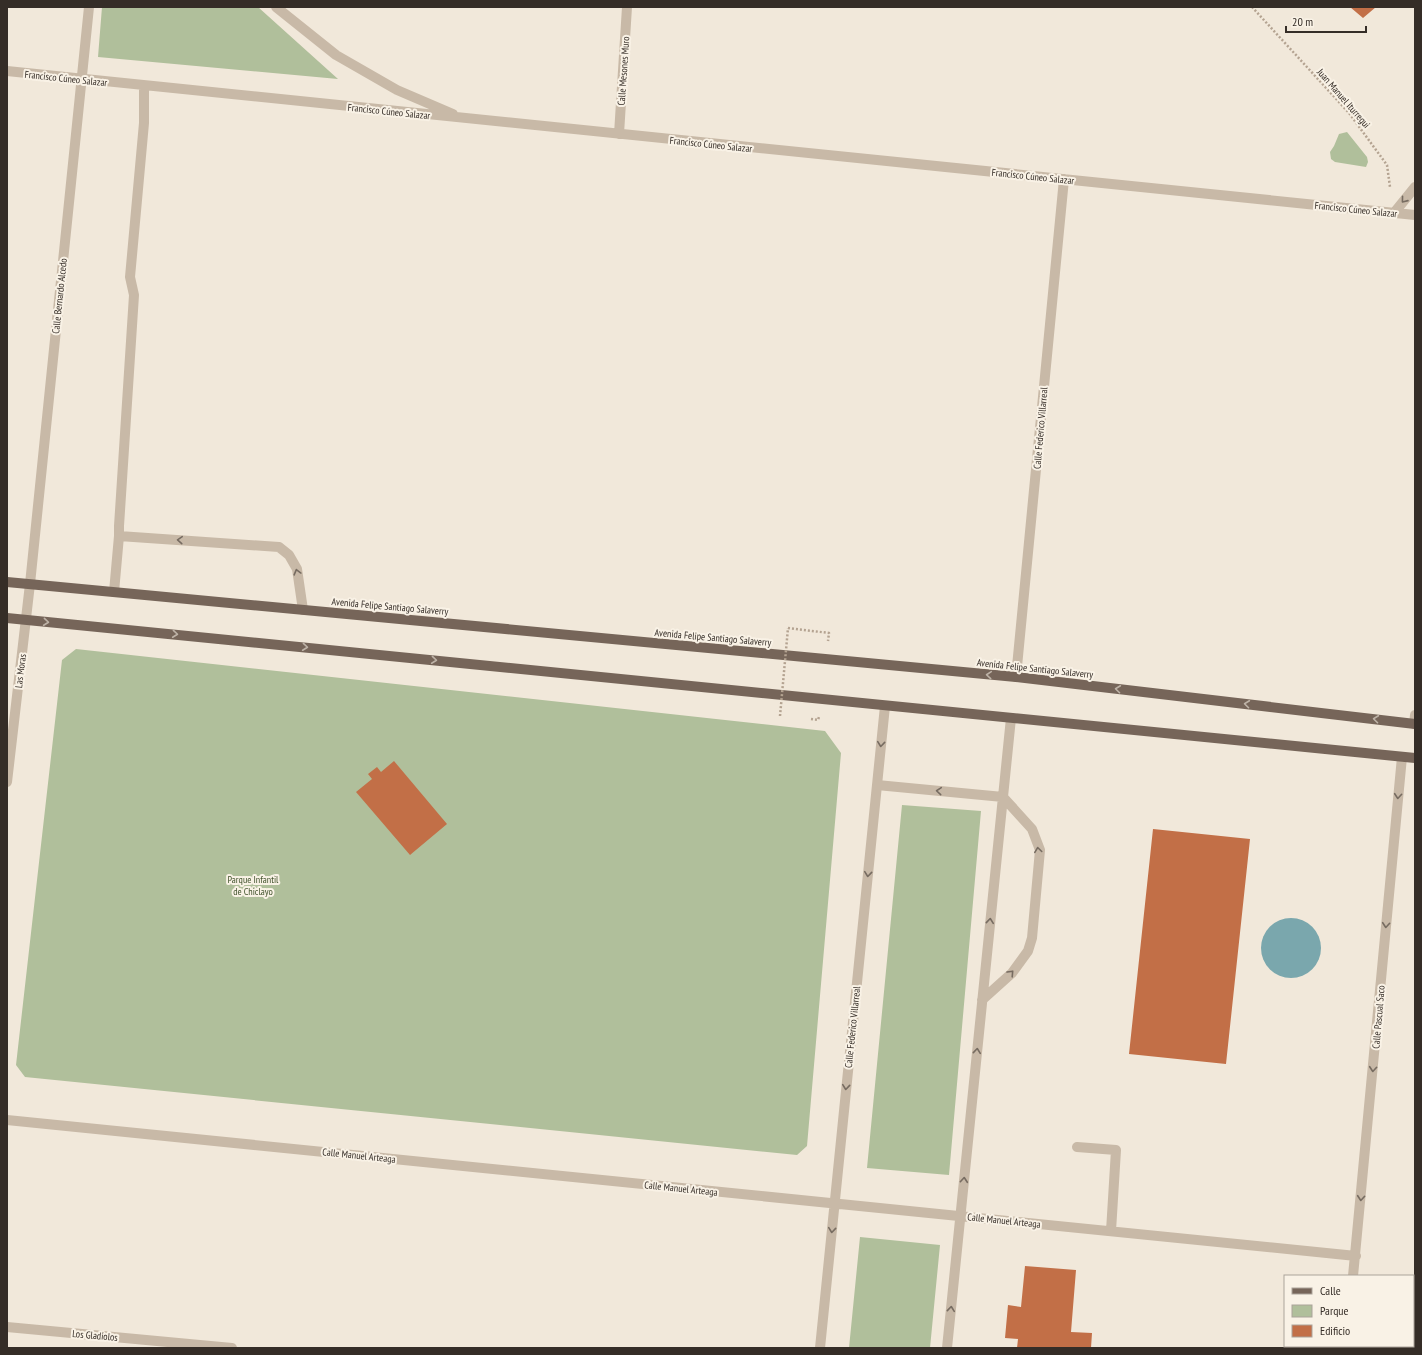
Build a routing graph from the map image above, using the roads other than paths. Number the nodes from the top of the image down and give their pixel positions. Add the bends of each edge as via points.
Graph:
1 (89, 7) edge
2 (276, 7) edge
3 (627, 7) edge
4 (7, 71) edge
5 (81, 79) junction
6 (144, 86) junction
7 (462, 118) junction
8 (619, 134) junction
9 (1064, 180) junction
10 (1415, 187) edge
11 (1394, 213) junction
12 (1415, 215) edge
13 (119, 536) junction
14 (7, 582) edge
15 (30, 584) junction
16 (114, 592) junction
17 (303, 610) junction
18 (7, 618) edge
19 (26, 620) junction
20 (1016, 677) junction
21 (885, 706) junction
22 (1011, 718) junction
23 (1415, 721) edge
24 (1402, 757) junction
25 (1415, 758) edge
26 (7, 782) edge
27 (877, 786) junction
28 (1003, 796) junction
29 (982, 1000) junction
30 (7, 1120) edge
31 (1077, 1147) dead end
32 (835, 1203) junction
33 (961, 1216) junction
34 (1111, 1231) junction
35 (1356, 1256) junction
36 (1353, 1275) edge
37 (7, 1327) edge
38 (232, 1348) edge
39 (820, 1348) edge
40 (947, 1348) edge

1 - 5 street, Calle Bernardo Alcedo
2 - 7 street via 336,55 397,90
3 - 8 street, Calle Mesones Muro
4 - 5 street, Francisco Cúneo Salazar
5 - 6 street, Francisco Cúneo Salazar
5 - 15 street, Calle Bernardo Alcedo
6 - 7 street, Francisco Cúneo Salazar
6 - 13 street via 144,123 130,276 134,295
7 - 8 street, Francisco Cúneo Salazar
8 - 9 street, Francisco Cúneo Salazar
9 - 11 street, Francisco Cúneo Salazar
9 - 20 street, Calle Federico Villarreal
10 -> 11 street
11 - 12 street, Francisco Cúneo Salazar
13 - 16 street
17 -> 13 street via 297,569 289,555 279,547
14 - 15 main road, Avenida Felipe Santiago Salaverry
15 - 16 main road, Avenida Felipe Santiago Salaverry
15 - 19 street, Las Moras
16 - 17 main road, Avenida Felipe Santiago Salaverry
20 -> 17 main road, Avenida Felipe Santiago Salaverry
18 - 19 main road
19 -> 21 main road
19 - 26 street, Las Moras
23 -> 20 main road, Avenida Felipe Santiago Salaverry
21 - 22 main road
21 -> 27 street, Calle Federico Villarreal
22 - 24 main road
22 - 28 street
24 - 25 main road
24 -> 35 street, Calle Pascual Saco
28 -> 27 street
27 -> 32 street, Calle Federico Villarreal
29 -> 28 street
29 -> 28 street via 1012,972 1028,951 1032,938 1040,850 1032,829
33 -> 29 street
30 - 32 street, Calle Manuel Arteaga
31 - 34 street via 1116,1150
32 - 33 street, Calle Manuel Arteaga
32 -> 39 street, Calle Federico Villarreal
33 - 34 street, Calle Manuel Arteaga
40 -> 33 street
34 - 35 street, Calle Manuel Arteaga
35 - 36 street, Calle Pascual Saco
37 - 38 street, Los Gladiolos

